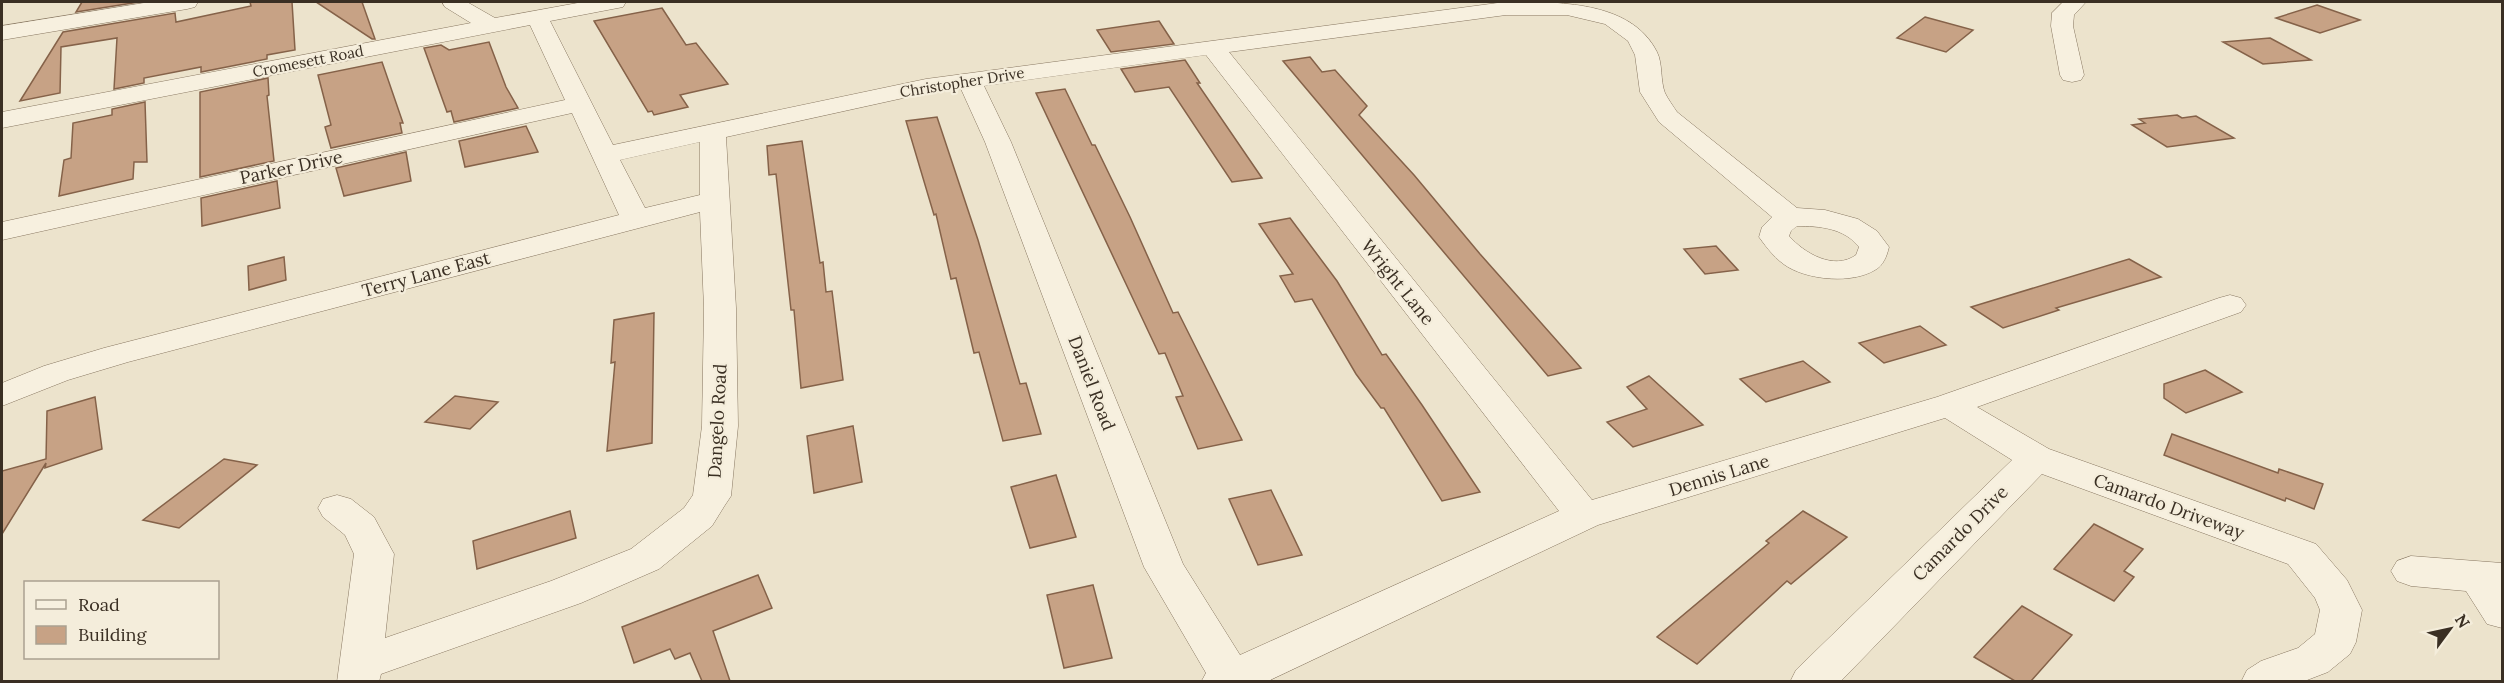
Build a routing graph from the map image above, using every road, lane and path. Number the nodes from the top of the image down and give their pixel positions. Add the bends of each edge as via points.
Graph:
1 (187, 2) edge
2 (453, 2) edge
3 (615, 2) edge
4 (2075, 2) edge
5 (537, 17) junction
6 (491, 26) junction
7 (2, 33) edge
8 (1212, 47) junction
9 (2072, 75) dead end
10 (969, 80) junction
11 (580, 104) junction
12 (2, 120) edge
13 (713, 132) junction
14 (605, 155) junction
15 (714, 200) junction
16 (1790, 217) dead end
17 (636, 219) junction
18 (2, 231) edge
19 (2230, 305) dead end
20 (2, 395) edge
21 (1949, 405) junction
22 (2036, 458) junction
23 (337, 508) dead end
24 (1584, 516) junction
25 (2411, 571) dead end
26 (2490, 578) edge
27 (2502, 613) edge
28 (360, 672) edge
29 (1227, 679) edge
30 (1812, 681) edge
31 (2263, 681) edge

1 - 7 street
2 - 6 street
3 - 5 street, Cromesett Road
4 - 9 street via 2063,13 2062,26
5 - 6 street, Cromesett Road
5 - 11 street
6 - 12 street, Cromesett Road
8 - 10 street, Christopher Drive
8 - 16 street, Christopher Drive via 1506,8 1567,8 1613,19 1638,37 1647,55 1652,92 1668,117
8 - 24 street, Wright Lane
10 - 13 street, Christopher Drive
10 - 29 street, Daniel Road via 998,142 1164,567
11 - 14 street
11 - 18 street, Parker Drive
13 - 14 street, Christopher Drive
13 - 15 street, Dangelo Road
14 - 17 street
15 - 17 street, Terry Lane East
15 - 28 street, Dangelo Road via 720,308 720,426 712,496 698,517 645,559
17 - 20 street, Terry Lane East via 116,355
19 - 21 street, Dennis Lane
21 - 22 street
21 - 24 street, Dennis Lane
22 - 30 street, Camardo Drive
22 - 31 street, Camardo Driveway via 2302,554 2332,591 2341,610 2335,642 2313,660
23 - 28 street via 360,527 374,554
24 - 29 street, Dennis Lane
25 - 26 street
26 - 27 street

